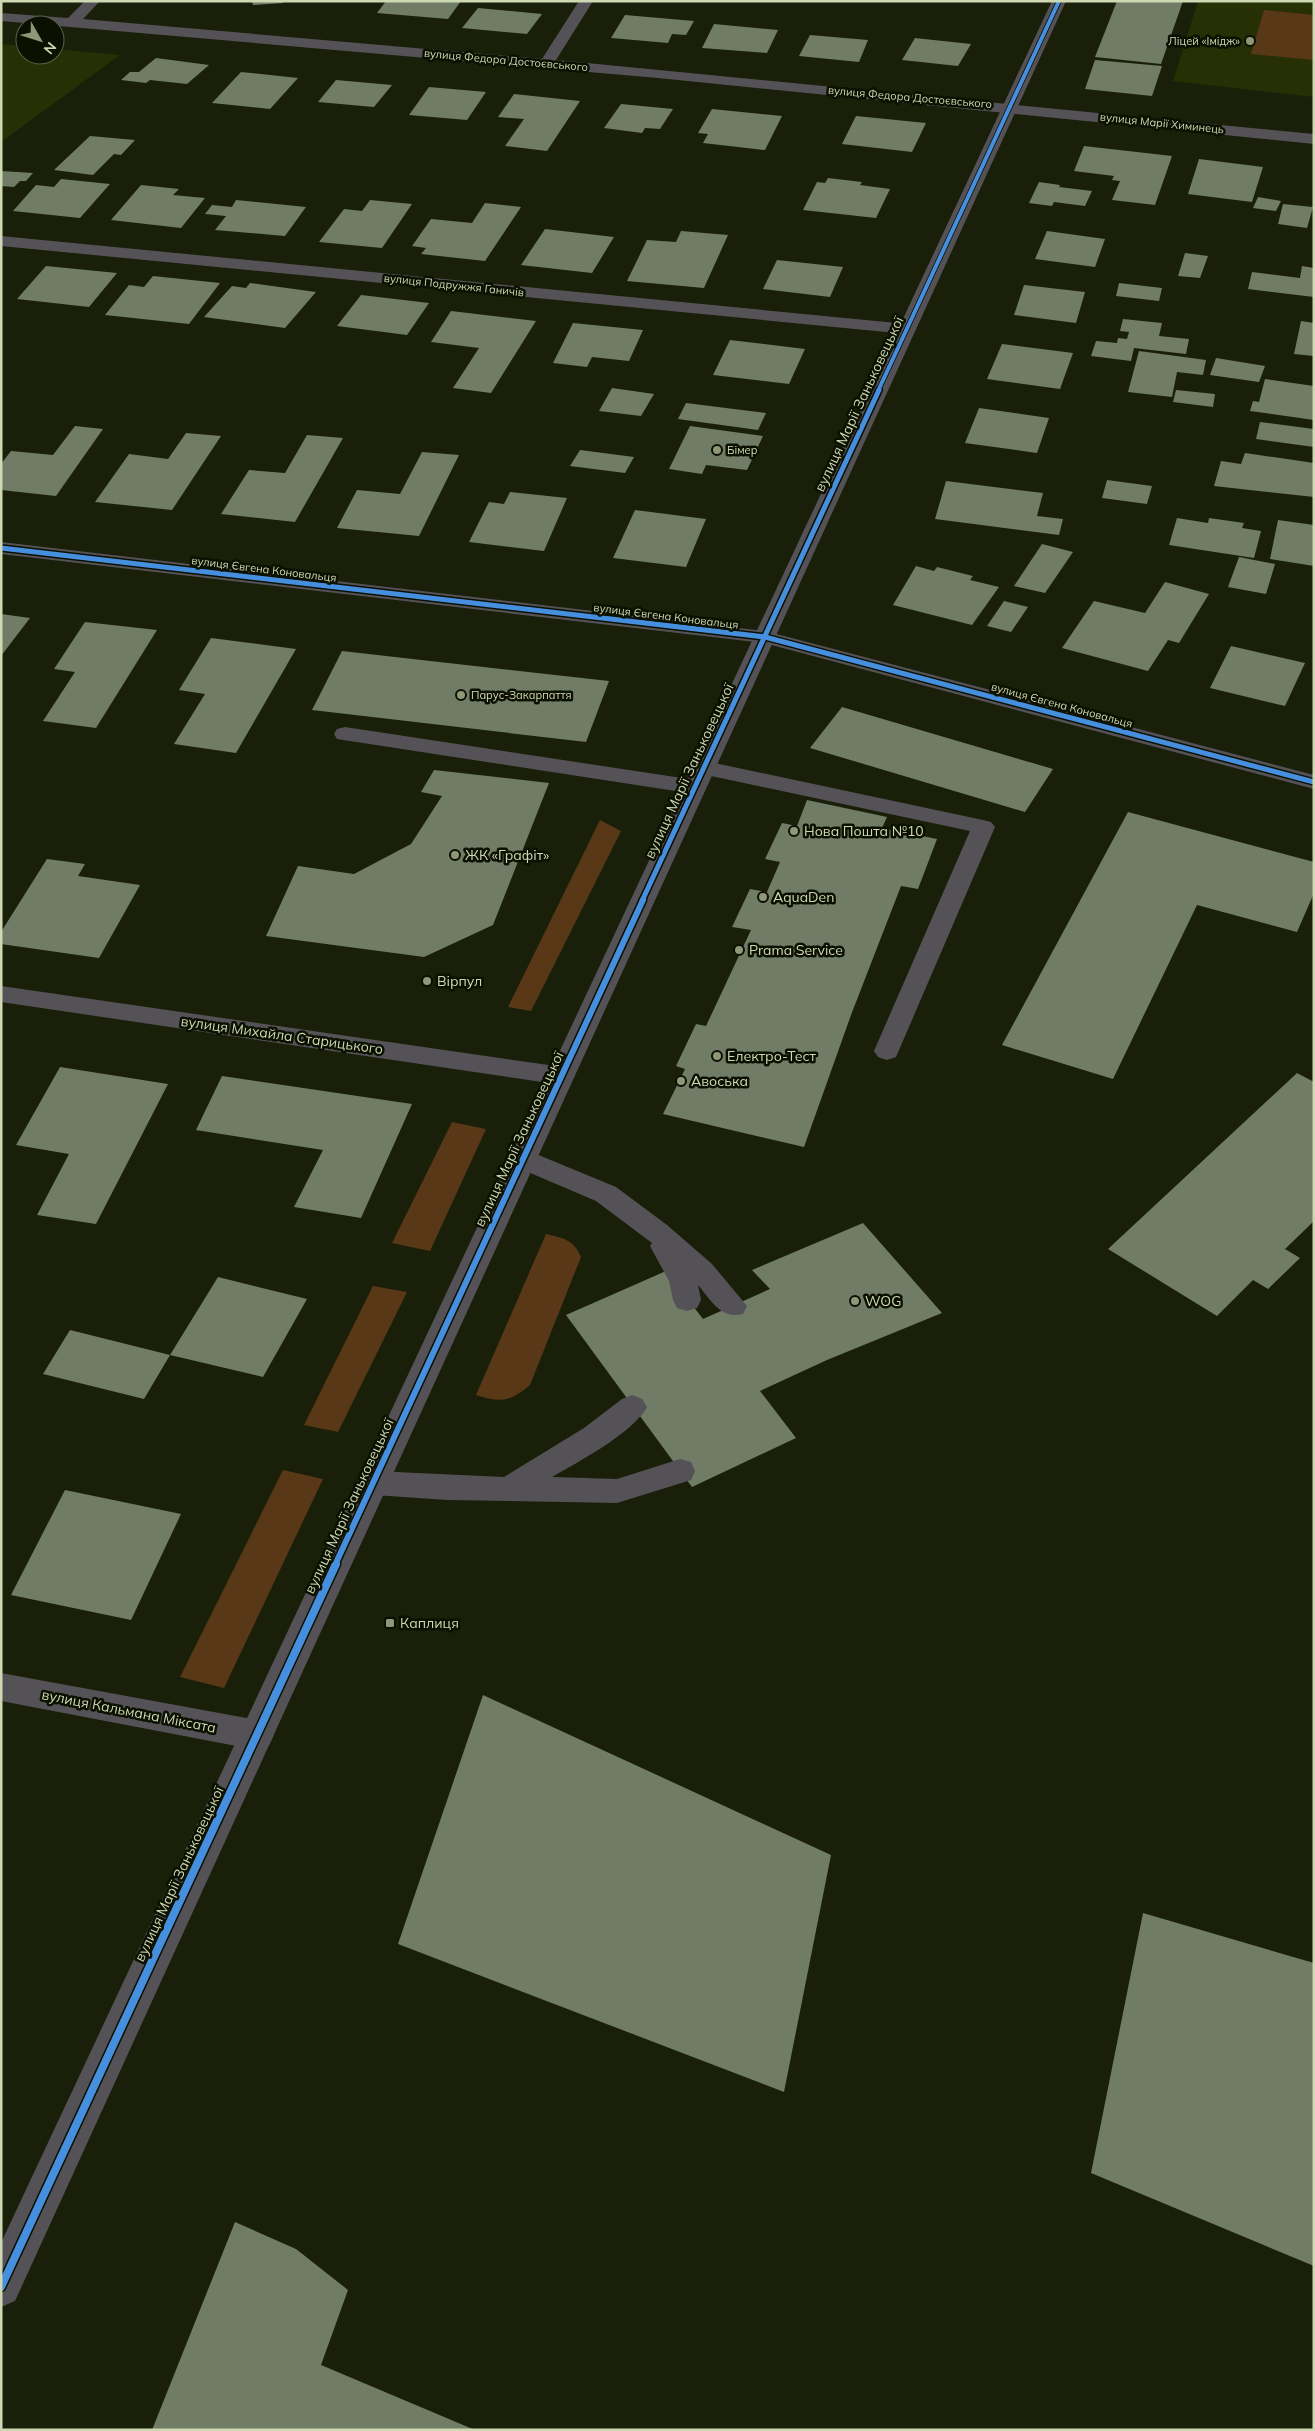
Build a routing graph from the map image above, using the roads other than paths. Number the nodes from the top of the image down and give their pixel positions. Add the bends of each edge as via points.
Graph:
1 (93, 1) edge
2 (586, 1) edge
3 (1059, 1) edge
4 (1, 17) edge
5 (72, 23) junction
6 (547, 63) junction
7 (1011, 107) junction
8 (1314, 139) edge
9 (1, 241) edge
10 (907, 329) junction
11 (1, 548) edge
12 (765, 637) junction
13 (345, 734) dead end
14 (700, 778) junction
15 (1314, 782) edge
16 (1, 994) edge
17 (887, 1051) dead end
18 (562, 1076) junction
19 (524, 1159) junction
20 (657, 1232) junction
21 (687, 1300) dead end
22 (733, 1306) dead end
23 (632, 1407) dead end
24 (680, 1471) dead end
25 (374, 1483) junction
26 (512, 1487) junction
27 (1, 1687) edge
28 (257, 1735) junction
29 (1, 2287) edge

1 - 5 street
2 - 6 street
3 - 7 street, вулиця Марії Заньковецької
4 - 5 street, вулиця Федора Достоєвського
5 - 6 street, вулиця Федора Достоєвського
6 - 7 street, вулиця Федора Достоєвського
7 - 8 street, вулиця Марії Химинець
7 - 10 street, вулиця Марії Заньковецької
9 - 10 street, вулиця Подружжя Ганичів
10 - 12 street, вулиця Марії Заньковецької
11 - 12 street, вулиця Євгена Коновальця
12 - 14 street, вулиця Марії Заньковецької
12 - 15 street, вулиця Євгена Коновальця
13 - 14 street
14 - 17 street via 983,827
14 - 18 street, вулиця Марії Заньковецької
16 - 18 street, вулиця Михайла Старицького
18 - 19 street, вулиця Марії Заньковецької
19 - 20 street via 606,1194
19 - 25 street, вулиця Марії Заньковецької
20 - 21 street via 683,1281
20 - 22 street via 702,1271
23 - 26 street via 595,1436
24 - 26 street via 617,1491
25 - 26 street via 448,1488
25 - 28 street, вулиця Марії Заньковецької
27 - 28 street, вулиця Кальмана Міксата
28 - 29 street, вулиця Марії Заньковецької

